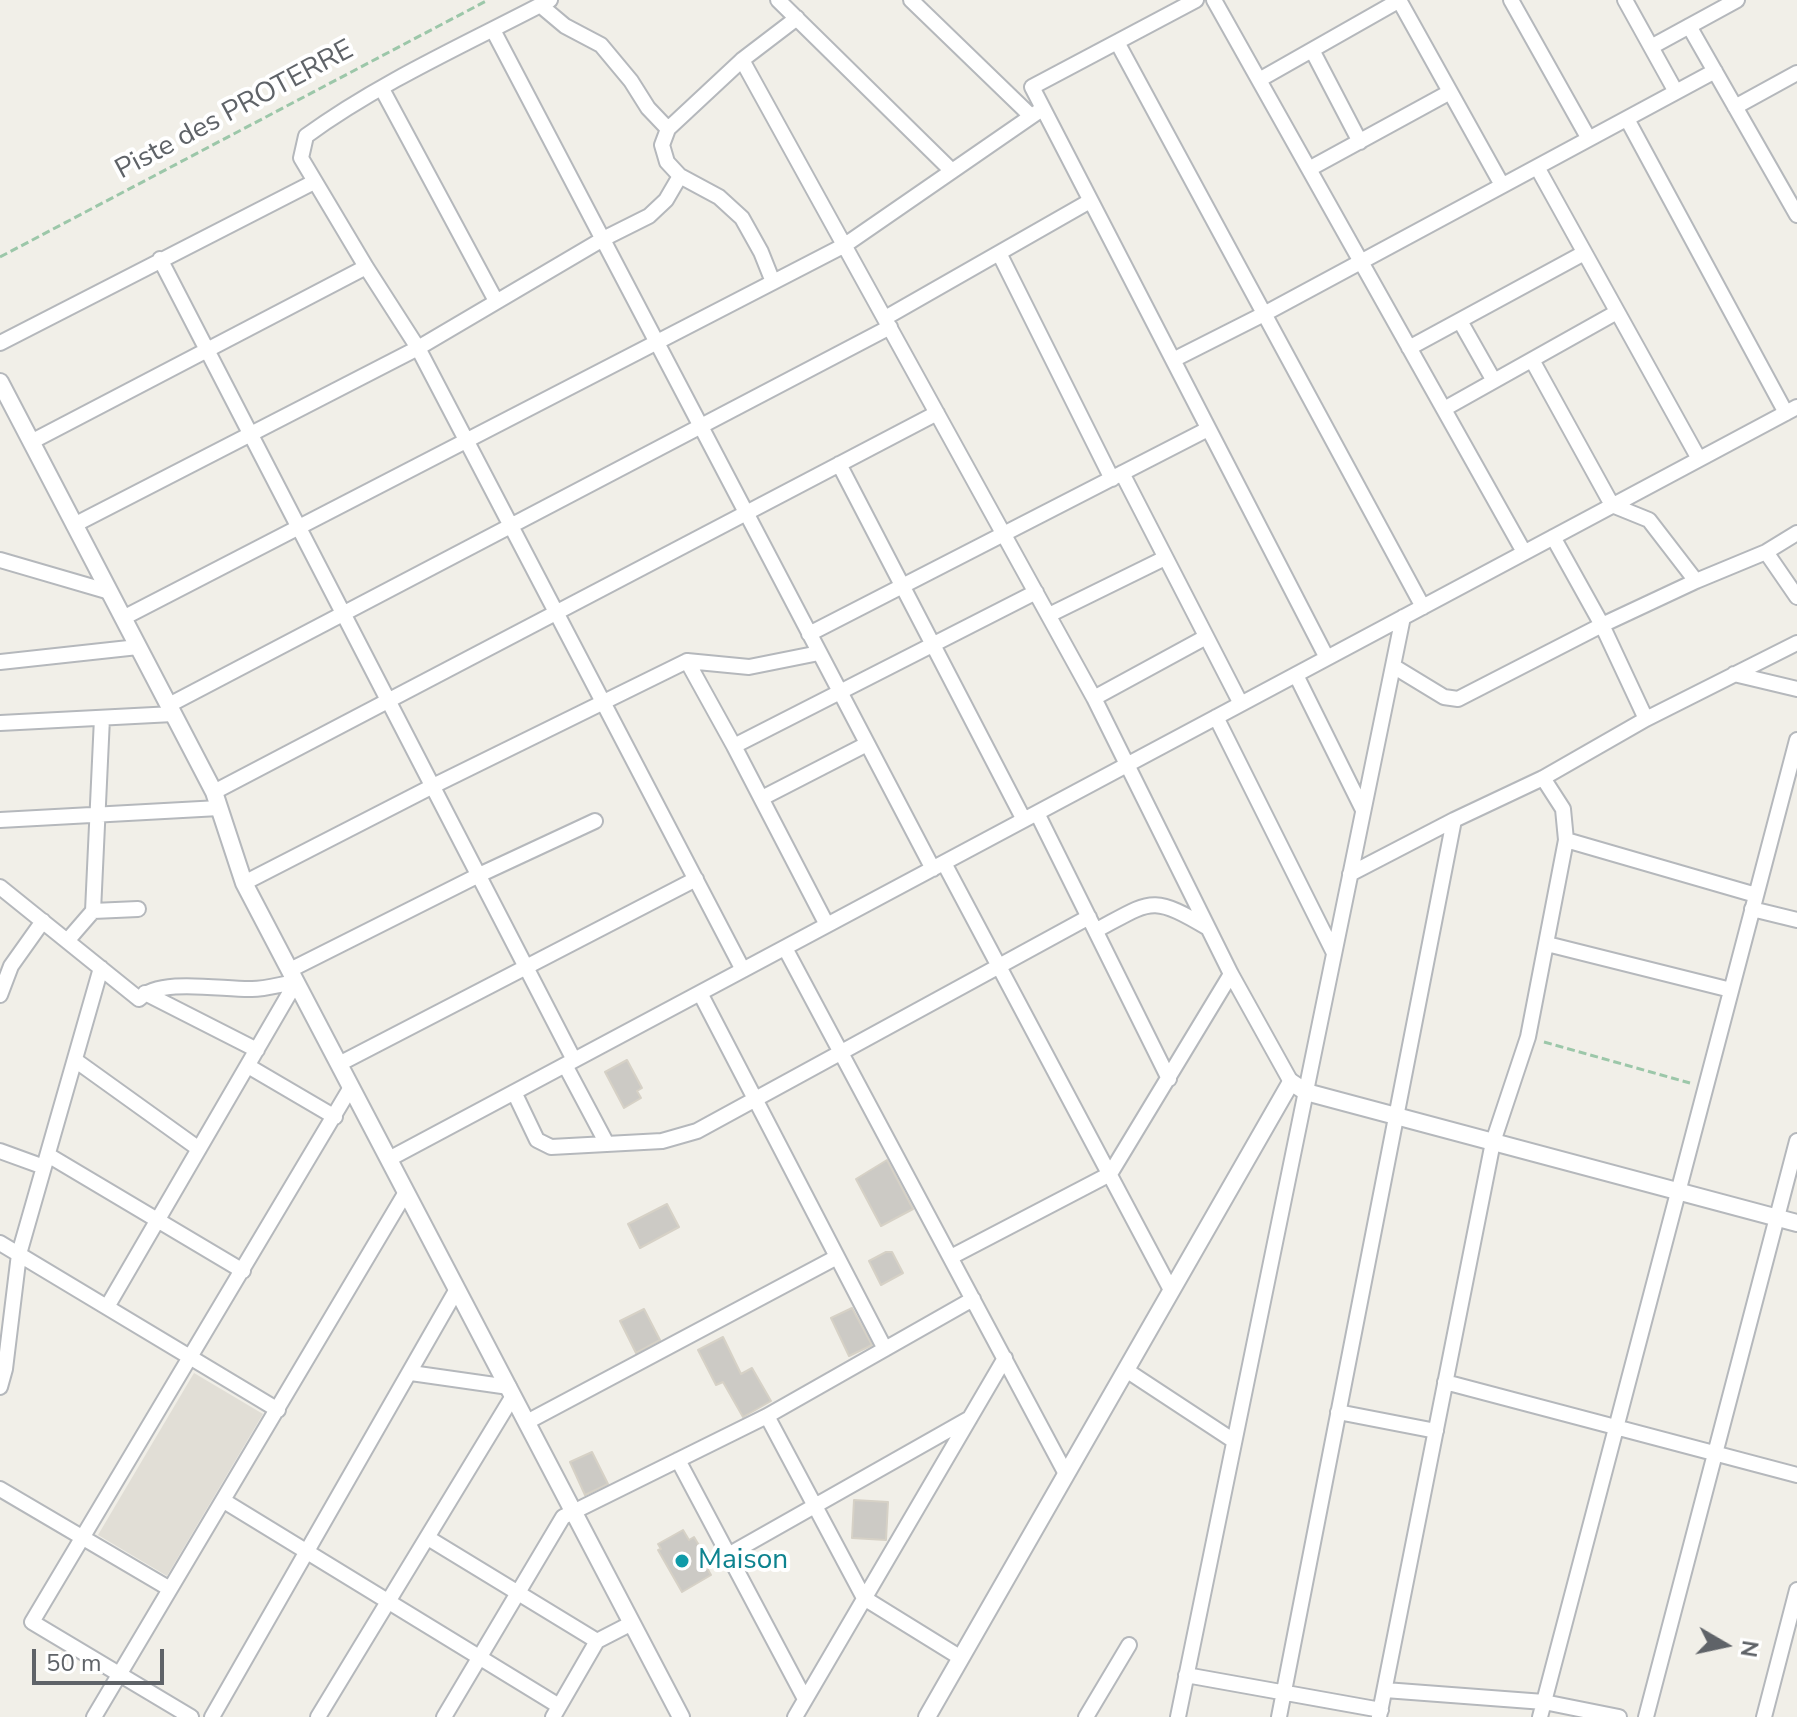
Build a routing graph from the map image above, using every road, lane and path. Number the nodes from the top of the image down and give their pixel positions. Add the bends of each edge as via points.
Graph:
1 (488, 0) edge
2 (778, 0) edge
3 (911, 0) edge
4 (1196, 0) edge
5 (1214, 0) edge
6 (1400, 0) edge
7 (1511, 0) edge
8 (1625, 0) edge
9 (1737, 0) edge
10 (545, 3) edge
11 (797, 18) junction
12 (1689, 26) junction
13 (493, 30) junction
14 (1117, 42) junction
15 (1651, 47) junction
16 (1312, 50) junction
17 (742, 60) junction
18 (1715, 71) junction
19 (1797, 73) edge
20 (1259, 80) junction
21 (382, 89) junction
22 (1450, 92) junction
23 (1676, 92) junction
24 (1735, 107) junction
25 (1037, 112) junction
26 (1627, 119) junction
27 (668, 129) junction
28 (1589, 139) junction
29 (1360, 142) junction
30 (1537, 167) junction
31 (1309, 169) junction
32 (952, 171) junction
33 (680, 176) junction
34 (314, 182) junction
35 (1502, 185) junction
36 (1792, 196) edge
37 (1090, 201) junction
38 (1797, 215) edge
39 (603, 239) junction
40 (845, 245) junction
41 (999, 253) junction
42 (1584, 253) junction
43 (0, 257) edge
44 (160, 259) junction
45 (1360, 261) junction
46 (366, 267) junction
47 (773, 282) junction
48 (496, 301) junction
49 (1617, 312) junction
50 (1264, 314) junction
51 (1460, 321) junction
52 (887, 322) junction
53 (657, 342) junction
54 (0, 343) edge
55 (418, 348) junction
56 (1409, 348) junction
57 (207, 350) junction
58 (1173, 360) junction
59 (1532, 360) junction
60 (1494, 381) junction
61 (0, 382) edge
62 (1444, 409) junction
63 (1791, 410) edge
64 (937, 413) junction
65 (700, 426) junction
66 (1208, 429) junction
67 (250, 435) junction
68 (467, 440) junction
69 (31, 442) junction
70 (1699, 459) junction
71 (839, 464) junction
72 (1117, 476) junction
73 (1612, 505) junction
74 (746, 513) junction
75 (74, 525) junction
76 (511, 525) junction
77 (299, 527) junction
78 (1797, 533) edge
79 (1004, 534) junction
80 (1553, 537) junction
81 (1524, 552) junction
82 (1766, 552) junction
83 (1165, 558) junction
84 (0, 560) edge
85 (1696, 581) junction
86 (903, 586) junction
87 (110, 592) junction
88 (1036, 592) junction
89 (1797, 597) edge
90 (1423, 607) junction
91 (557, 612) junction
92 (343, 613) junction
93 (1049, 615) junction
94 (1403, 617) junction
95 (123, 618) junction
96 (1602, 625) junction
97 (809, 634) junction
98 (1206, 637) junction
99 (1797, 643) edge
100 (933, 644) junction
101 (138, 647) junction
102 (819, 653) junction
103 (1327, 658) junction
104 (687, 661) junction
105 (0, 662) edge
106 (1393, 666) junction
107 (1734, 674) junction
108 (1296, 675) junction
109 (1797, 689) edge
110 (840, 692) junction
111 (1094, 698) junction
112 (388, 701) junction
113 (603, 701) junction
114 (1241, 704) junction
115 (171, 710) junction
116 (1216, 717) junction
117 (102, 718) junction
118 (1646, 719) junction
119 (0, 723) edge
120 (1797, 740) edge
121 (867, 744) junction
122 (734, 746) junction
123 (1126, 765) junction
124 (1543, 778) junction
125 (433, 786) junction
126 (762, 798) junction
127 (217, 800) junction
128 (1363, 810) junction
129 (98, 815) junction
130 (1030, 816) junction
131 (0, 820) edge
132 (1454, 820) junction
133 (595, 821) dead end
134 (1566, 840) junction
135 (938, 866) junction
136 (1350, 874) junction
137 (479, 875) junction
138 (696, 879) junction
139 (244, 883) junction
140 (0, 887) edge
141 (1754, 902) junction
142 (138, 909) dead end
143 (93, 911) junction
144 (1797, 920) edge
145 (43, 921) junction
146 (1093, 924) junction
147 (827, 925) junction
148 (1208, 928) junction
149 (67, 941) junction
150 (1547, 944) junction
151 (785, 948) junction
152 (1334, 953) junction
153 (999, 966) junction
154 (526, 967) junction
155 (101, 968) junction
156 (743, 970) junction
157 (1231, 974) junction
158 (293, 976) junction
159 (1731, 990) junction
160 (145, 993) junction
161 (700, 993) junction
162 (0, 995) edge
163 (1528, 1037) junction
164 (257, 1050) junction
165 (841, 1052) junction
166 (75, 1060) junction
167 (569, 1063) junction
168 (339, 1064) junction
169 (248, 1066) junction
170 (1169, 1079) junction
171 (1291, 1082) junction
172 (351, 1087) junction
173 (1706, 1087) junction
174 (514, 1092) junction
175 (1306, 1092) junction
176 (755, 1099) junction
177 (1396, 1116) junction
178 (335, 1117) junction
179 (1797, 1141) edge
180 (1493, 1142) junction
181 (607, 1144) junction
182 (199, 1149) junction
183 (0, 1151) edge
184 (389, 1159) junction
185 (46, 1161) junction
186 (1110, 1174) junction
187 (406, 1192) junction
188 (1678, 1192) junction
189 (1777, 1218) junction
190 (158, 1220) junction
191 (1797, 1223) edge
192 (0, 1243) edge
193 (19, 1254) junction
194 (837, 1257) junction
195 (951, 1257) junction
196 (243, 1271) junction
197 (457, 1289) junction
198 (1171, 1290) junction
199 (973, 1299) junction
200 (107, 1307) junction
201 (885, 1349) junction
202 (191, 1358) junction
203 (1005, 1358) junction
204 (3, 1367) edge
205 (1126, 1370) junction
206 (411, 1373) junction
207 (1445, 1382) junction
208 (0, 1387) edge
209 (511, 1392) junction
210 (278, 1410) junction
211 (1338, 1412) junction
212 (767, 1416) junction
213 (970, 1418) junction
214 (527, 1422) junction
215 (1617, 1427) junction
216 (1436, 1431) junction
217 (1234, 1441) junction
218 (1715, 1454) junction
219 (678, 1460) junction
220 (1066, 1474) junction
221 (1797, 1475) edge
222 (0, 1489) edge
223 (224, 1501) junction
224 (814, 1506) junction
225 (573, 1511) junction
226 (83, 1538) junction
227 (428, 1538) junction
228 (307, 1551) junction
229 (728, 1555) junction
230 (170, 1589) junction
231 (1797, 1590) edge
232 (517, 1593) junction
233 (864, 1598) junction
234 (389, 1602) junction
235 (632, 1623) junction
236 (597, 1641) junction
237 (1129, 1645) dead end
238 (479, 1657) junction
239 (961, 1658) junction
240 (120, 1674) junction
241 (1186, 1675) junction
242 (1385, 1690) junction
243 (1283, 1693) junction
244 (805, 1699) junction
245 (1542, 1710) edge
246 (556, 1712) edge
247 (1380, 1713) edge
248 (94, 1717) edge
249 (191, 1717) edge
250 (212, 1717) edge
251 (318, 1717) edge
252 (444, 1717) edge
253 (681, 1717) edge
254 (795, 1717) edge
255 (927, 1717) edge
256 (1086, 1717) edge
257 (1178, 1717) edge
258 (1279, 1717) edge
259 (1619, 1717) edge
260 (1646, 1717) edge
261 (1764, 1717) edge

1 - 43 path, Piste des PROTERRE
2 - 11 street
3 - 25 street
4 - 14 street
5 - 20 street
6 - 16 street
6 - 22 street
7 - 28 street
8 - 15 street
9 - 12 street
10 - 13 street
10 - 27 street via 565,26 601,45
11 - 17 street
11 - 32 street
12 - 15 street
12 - 18 street
13 - 21 street
13 - 39 street
14 - 25 street via 1032,87
14 - 50 street
15 - 23 street
16 - 20 street
16 - 29 street
17 - 27 street
17 - 40 street
18 - 23 street
18 - 24 street
19 - 24 street
20 - 31 street
21 - 34 street via 306,136 301,158
21 - 48 street
22 - 29 street
22 - 35 street
23 - 26 street
24 - 36 street
25 - 32 street
25 - 37 street
26 - 28 street
26 - 63 street
27 - 33 street via 664,153
28 - 30 street
29 - 31 street
30 - 35 street
30 - 42 street
31 - 45 street
32 - 40 street
33 - 39 street via 649,216
33 - 47 street via 719,197 742,218
34 - 44 street
34 - 46 street
35 - 45 street
36 - 38 street
37 - 41 street
37 - 58 street
39 - 48 street
39 - 53 street
40 - 47 street
40 - 52 street
41 - 52 street
41 - 72 street
42 - 49 street
42 - 51 street
44 - 54 street
44 - 57 street
45 - 50 street
45 - 56 street
46 - 55 street
46 - 57 street
47 - 53 street
48 - 55 street
49 - 59 street
49 - 70 street
50 - 58 street
50 - 90 street
51 - 56 street
51 - 60 street
52 - 64 street
52 - 65 street
53 - 65 street
53 - 68 street
55 - 67 street
55 - 68 street
56 - 62 street
57 - 67 street
57 - 69 street
58 - 66 street
59 - 60 street
59 - 73 street
60 - 62 street
61 - 69 street
62 - 81 street
63 - 70 street
64 - 71 street
64 - 79 street
65 - 74 street
65 - 76 street
66 - 72 street
66 - 103 street
67 - 75 street
67 - 77 street
68 - 76 street
68 - 77 street
69 - 75 street
70 - 73 street
71 - 74 street
71 - 86 street
72 - 79 street
72 - 83 street
73 - 80 street
73 - 85 street via 1649,520
74 - 91 street
74 - 97 street
75 - 87 street
76 - 91 street
76 - 92 street
77 - 92 street
77 - 95 street
78 - 82 street
79 - 86 street
79 - 88 street
80 - 81 street
80 - 96 street
81 - 90 street
82 - 85 street
82 - 89 street
83 - 93 street
83 - 98 street
84 - 87 street
85 - 96 street
86 - 97 street
86 - 100 street
87 - 95 street
88 - 93 street
88 - 100 street
90 - 94 street
91 - 112 street
91 - 113 street
92 - 112 street
92 - 115 street
93 - 111 street
94 - 103 street
94 - 106 street
95 - 101 street
96 - 106 street via 1458,699 1444,697
96 - 118 street
97 - 102 street
98 - 111 street
98 - 114 street
99 - 107 street
100 - 110 street
100 - 130 street
101 - 105 street
101 - 115 street
102 - 104 street via 749,667
102 - 110 street
103 - 108 street
104 - 113 street
104 - 122 street
106 - 128 street
107 - 109 street
107 - 118 street
108 - 114 street
108 - 128 street
110 - 121 street
110 - 122 street
111 - 123 street
112 - 125 street
112 - 127 street
113 - 125 street
113 - 138 street
114 - 116 street
115 - 117 street
115 - 127 street
116 - 123 street
116 - 152 street
117 - 119 street
117 - 129 street
118 - 124 street
120 - 141 street
121 - 126 street
121 - 135 street
122 - 126 street
123 - 130 street
123 - 148 street
124 - 132 street
124 - 134 street via 1563,809
125 - 137 street
125 - 139 street
126 - 147 street
127 - 129 street
127 - 139 street
128 - 136 street
129 - 131 street
129 - 143 street
130 - 135 street
130 - 146 street
132 - 136 street
132 - 177 street
133 - 137 street
134 - 141 street
134 - 150 street
135 - 147 street
135 - 153 street
136 - 152 street
137 - 154 street
137 - 158 street
138 - 154 street
138 - 156 street
139 - 158 street
140 - 145 street
141 - 144 street
141 - 159 street
142 - 143 street
143 - 149 street
145 - 149 street
145 - 162 street via 11,966
146 - 148 street via 1146,903 1175,909
146 - 153 street
146 - 170 street
147 - 151 street
148 - 157 street
149 - 155 street
150 - 159 street
150 - 163 street
151 - 156 street
151 - 165 street
152 - 175 street
153 - 165 street
153 - 186 street
154 - 167 street
154 - 168 street
155 - 160 street via 139,999
155 - 166 street
156 - 161 street
157 - 170 street
157 - 171 street
158 - 160 street via 253,989 180,986
158 - 164 street
158 - 168 street
159 - 173 street
160 - 164 street
161 - 167 street
161 - 176 street
163 - 173 path
163 - 180 street
164 - 169 street
165 - 176 street
165 - 195 street
166 - 182 street
166 - 185 street
167 - 174 street
167 - 181 street
168 - 172 street
169 - 178 street
169 - 182 street
170 - 186 street
171 - 175 street
171 - 198 street
172 - 178 street
172 - 184 street
173 - 188 street
174 - 181 street via 537,1140 551,1147
174 - 184 street
175 - 177 street
175 - 217 street
176 - 181 street via 697,1131 662,1141
176 - 194 street
177 - 180 street
177 - 211 street
178 - 196 street
179 - 189 street
180 - 188 street
180 - 207 street
182 - 190 street
183 - 185 street
184 - 187 street
185 - 190 street
185 - 193 street
186 - 195 street
186 - 198 street
187 - 197 street
187 - 210 street
188 - 189 street
188 - 215 street
189 - 191 street
189 - 218 street
190 - 196 street
190 - 200 street
192 - 193 street
193 - 200 street
193 - 204 street
194 - 201 street
194 - 214 street
195 - 199 street
196 - 202 street
197 - 206 street
197 - 209 street
198 - 205 street
199 - 201 street
199 - 203 street
200 - 202 street
201 - 212 street
202 - 210 street
202 - 226 street
203 - 213 street
203 - 220 street
204 - 208 street
205 - 217 street
205 - 220 street
206 - 209 street
206 - 228 street
207 - 215 street
207 - 216 street
209 - 214 street
209 - 227 street
210 - 223 street
211 - 216 street
211 - 243 street
212 - 219 street
212 - 224 street
213 - 224 street
213 - 233 street
214 - 225 street
215 - 218 street
215 - 245 street
216 - 242 street
217 - 241 street
218 - 221 street
218 - 260 street
219 - 225 street
219 - 229 street
220 - 239 street
222 - 226 street
223 - 228 street
223 - 230 street
224 - 229 street
224 - 233 street
225 - 232 street via 563,1517
225 - 235 street
226 - 230 street
226 - 240 street via 32,1622
227 - 232 street
227 - 234 street
228 - 234 street
228 - 250 street
229 - 244 street
230 - 240 street
231 - 261 street
232 - 236 street
232 - 238 street
233 - 239 street
233 - 244 street
234 - 238 street
234 - 251 street
235 - 236 street
235 - 253 street
236 - 246 street
237 - 256 street
238 - 246 street
238 - 252 street
239 - 255 street
240 - 248 street
240 - 249 street
241 - 243 street
241 - 257 street
242 - 245 street
242 - 247 street
243 - 247 street
243 - 258 street
244 - 254 street
245 - 259 street

